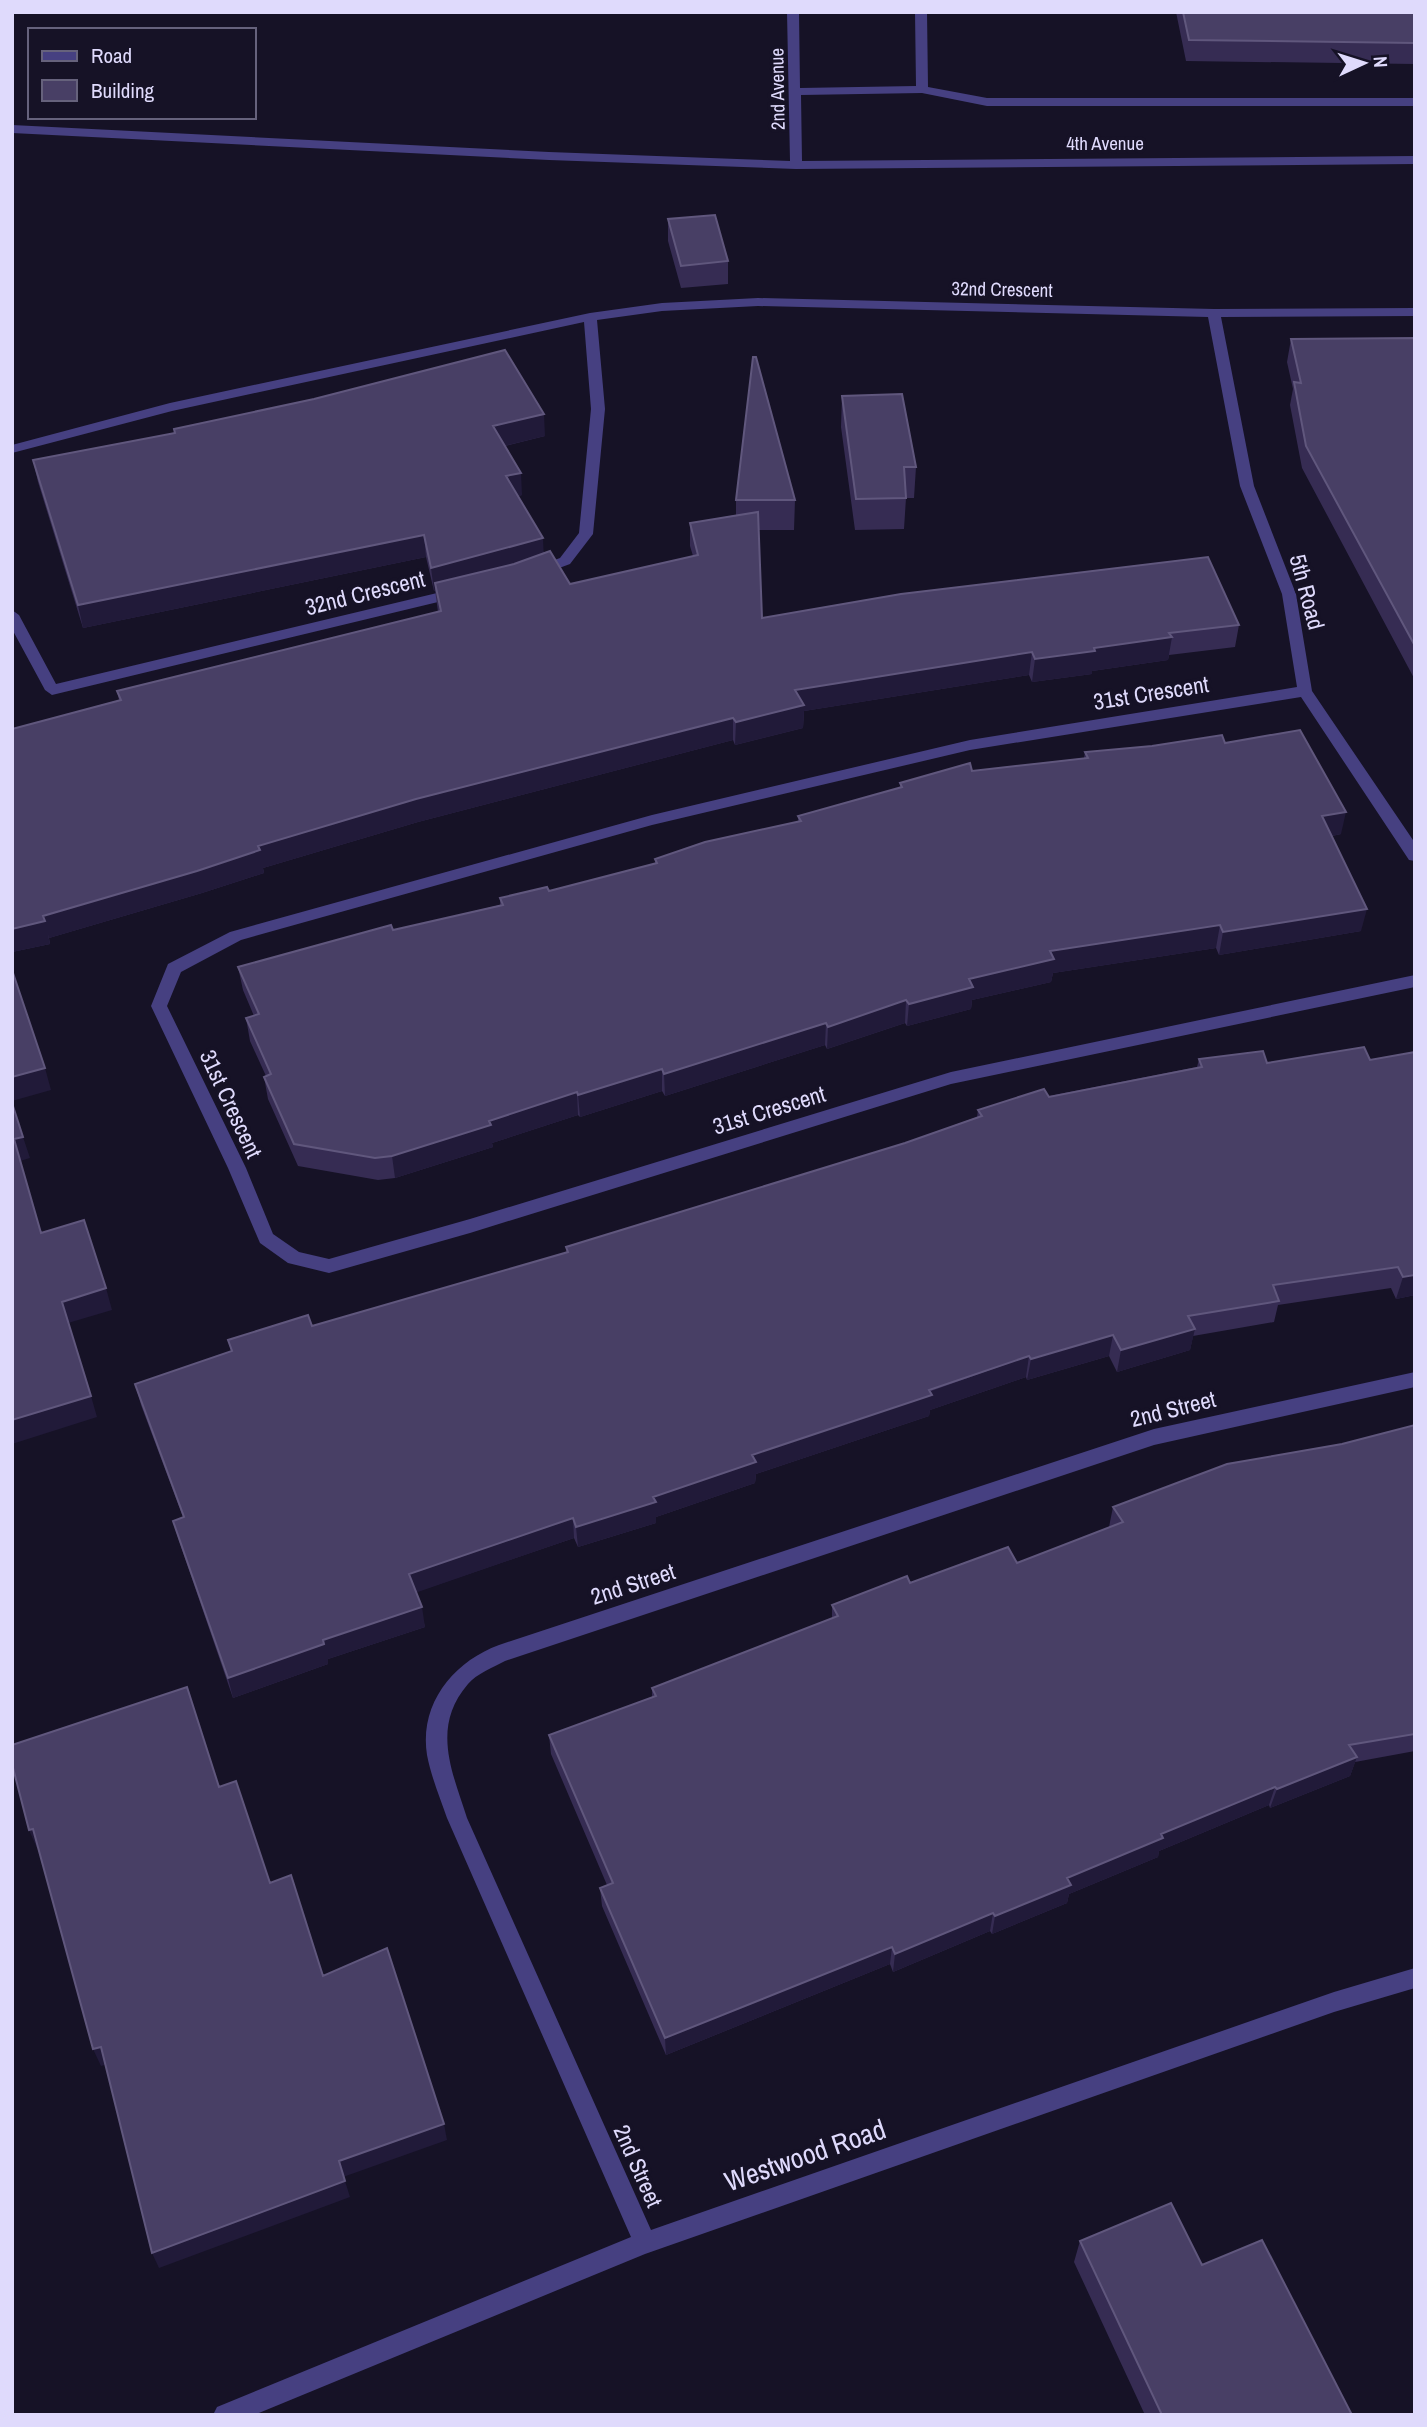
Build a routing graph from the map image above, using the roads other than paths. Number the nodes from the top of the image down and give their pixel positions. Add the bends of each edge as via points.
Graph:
1 (793, 12) edge
2 (921, 12) edge
3 (922, 89) junction
4 (795, 92) junction
5 (1415, 102) edge
6 (12, 130) edge
7 (1415, 160) edge
8 (796, 165) junction
9 (1415, 312) edge
10 (1214, 313) junction
11 (590, 317) junction
12 (12, 449) edge
13 (515, 579) edge
14 (476, 589) edge
15 (12, 615) edge
16 (1305, 691) junction
17 (1415, 856) edge
18 (1415, 981) edge
19 (1415, 1379) edge
20 (1415, 1978) edge
21 (645, 2243) junction
22 (225, 2415) edge

1 - 4 street, 2nd Avenue
2 - 3 street
3 - 4 street
3 - 5 street via 987,102
4 - 8 street, 2nd Avenue
6 - 8 street, 4th Avenue
7 - 8 street, 4th Avenue
9 - 10 street, 32nd Crescent
10 - 11 street, 32nd Crescent via 758,302 662,307
10 - 16 street, 5th Road via 1247,486 1289,594
11 - 12 street, 32nd Crescent via 170,407
11 - 13 street via 598,410 586,534 565,561
14 - 15 street, 32nd Crescent via 52,690
16 - 17 street, 5th Road
16 - 18 street, 31st Crescent via 970,745 652,820 349,903 236,936 174,968 159,1006 266,1238 294,1258 329,1266 951,1078
19 - 21 street, 2nd Street via 1154,1437 499,1654 462,1676 438,1714 437,1754 457,1818
20 - 21 street, Westwood Road via 1334,2002
21 - 22 street, Westwood Road

